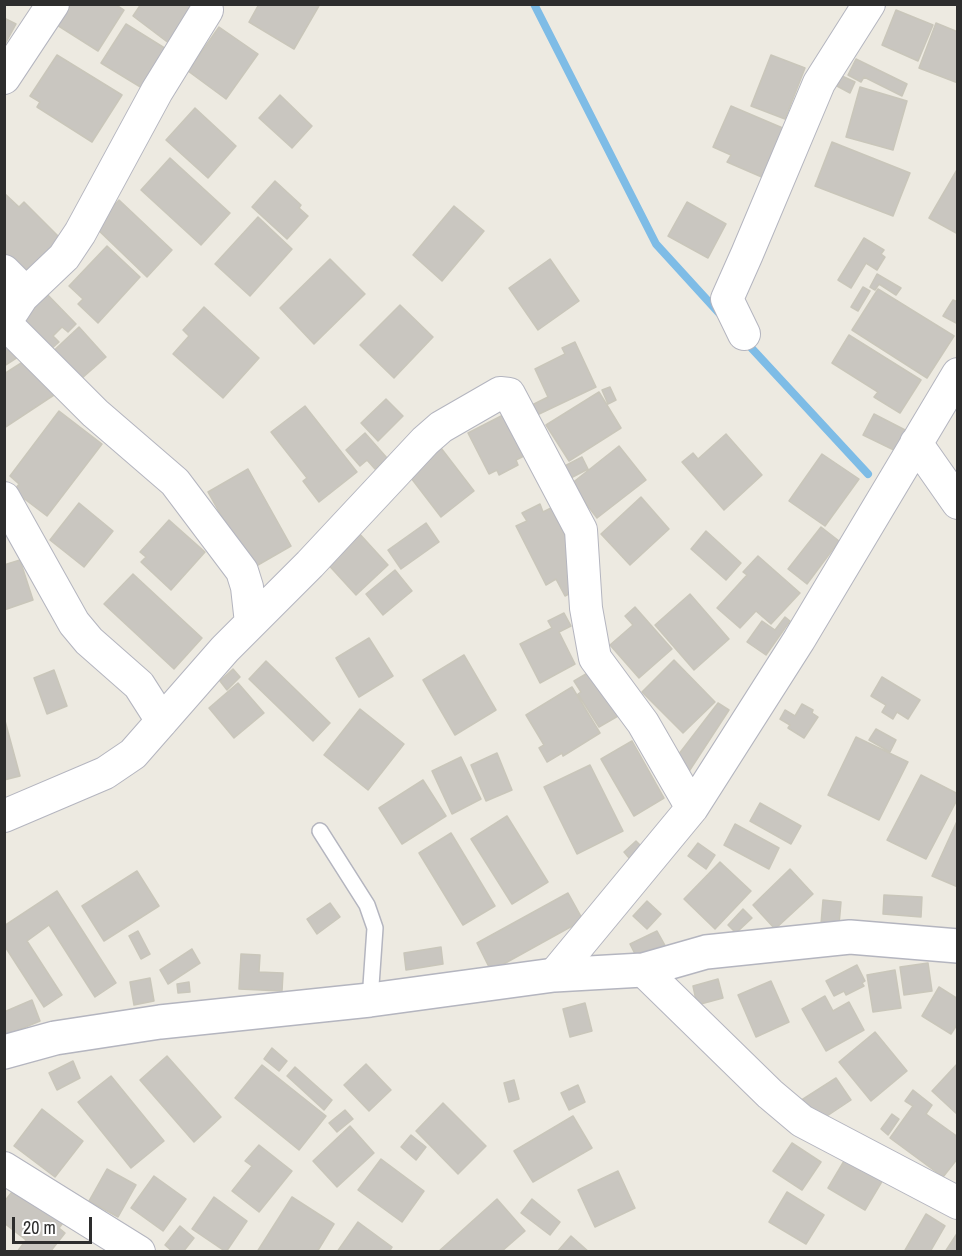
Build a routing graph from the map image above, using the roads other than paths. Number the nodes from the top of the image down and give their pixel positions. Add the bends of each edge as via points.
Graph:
1 (53, 4) edge
2 (869, 4) edge
3 (207, 10) dead end
4 (4, 78) edge
5 (4, 271) edge
6 (22, 297) junction
7 (744, 334) dead end
8 (957, 374) edge
9 (916, 443) junction
10 (4, 498) edge
11 (957, 504) edge
12 (251, 623) junction
13 (162, 721) junction
14 (692, 808) junction
15 (4, 816) edge
16 (320, 831) dead end
17 (957, 946) edge
18 (643, 970) junction
19 (554, 975) junction
20 (369, 1000) junction
21 (4, 1052) edge
22 (4, 1168) edge
23 (957, 1203) edge
24 (139, 1251) edge

1 - 4 street
2 - 7 street via 819,83 727,298
3 - 6 street via 157,91 80,233 64,257
5 - 6 street via 20,287
6 - 12 street via 5,323 95,413 175,482 242,571
8 - 9 street
9 - 11 street
9 - 14 street via 799,640
10 - 13 street via 74,623 89,641 140,684
12 - 13 street
12 - 14 street via 425,441 441,427 500,393 509,394 581,530 586,608 595,658 643,723
13 - 15 street via 133,754 105,773
14 - 19 street
16 - 20 lane via 367,905 375,928
17 - 18 street via 850,937 706,952
18 - 19 street
18 - 23 street via 802,1121
19 - 20 street
20 - 21 street via 160,1022 55,1038
22 - 24 street

